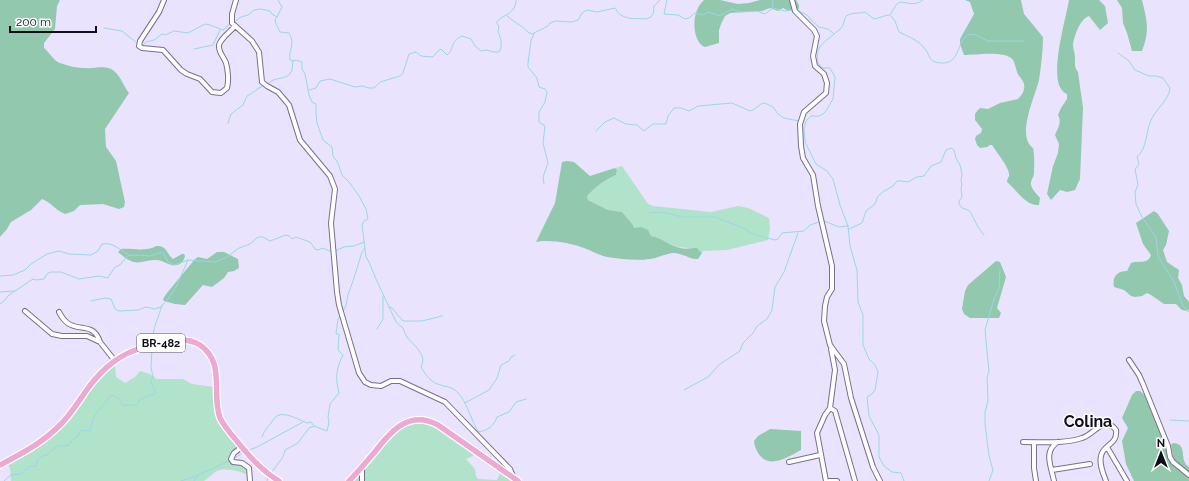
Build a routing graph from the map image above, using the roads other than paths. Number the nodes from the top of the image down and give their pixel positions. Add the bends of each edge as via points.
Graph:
1 (164, 0) edge
2 (236, 0) edge
3 (792, 2) edge
4 (235, 26) junction
5 (25, 311) dead end
6 (59, 312) dead end
7 (100, 342) junction
8 (830, 345) junction
9 (1129, 360) dead end
10 (115, 361) junction
11 (830, 408) junction
12 (1023, 442) dead end
13 (1034, 442) junction
14 (1059, 442) junction
15 (242, 447) junction
16 (1107, 447) junction
17 (820, 455) junction
18 (789, 462) dead end
19 (1090, 464) dead end
20 (0, 465) edge
21 (362, 466) junction
22 (1052, 470) junction
23 (1189, 475) edge
24 (513, 476) junction
25 (250, 481) edge
26 (279, 481) edge
27 (349, 481) edge
28 (362, 481) edge
29 (518, 481) edge
30 (826, 481) edge
31 (829, 481) edge
32 (837, 481) edge
33 (855, 481) edge
34 (880, 481) edge
35 (1036, 481) edge
36 (1054, 481) edge
37 (1106, 481) edge
38 (1127, 481) edge

1 - 4 street via 139,46 163,50 184,72 200,79 215,93 221,93 227,88 226,63 219,46
2 - 4 street via 232,14 232,23
3 - 8 street via 795,12 817,36 813,56 815,66 824,74 827,83 826,93 804,112 800,124 800,146 803,158 813,175 832,266 832,289 827,296 824,321
4 - 24 street via 252,41 259,52 262,82 278,92 289,105 300,140 330,176 335,188 331,224 339,305 359,373 365,382 371,385 381,386 391,381 400,381 446,402 510,469
5 - 7 street via 52,334 87,336
6 - 7 street via 68,324 91,330
7 - 10 street
8 - 11 street via 835,370
8 - 34 street via 844,364 850,398
9 - 23 street via 1141,379 1170,457
10 - 15 highway, BR-482 via 133,351 173,340 189,340 203,347 216,367 216,398 220,417
10 - 20 highway, BR-482 via 98,376 64,422 33,448
11 - 17 street via 817,433
11 - 33 street via 835,411
12 - 13 street
13 - 14 street
13 - 35 street
14 - 16 street via 1084,438 1106,424 1114,426 1117,434
14 - 22 street via 1053,445 1049,452
15 - 25 street via 231,459 249,468
15 - 26 highway, BR-482 via 252,460
16 - 37 street via 1102,452 1100,462
16 - 38 street
17 - 18 street
17 - 30 street
19 - 22 street
21 - 24 highway via 396,428 418,420 438,425
21 - 27 highway
21 - 28 street
22 - 36 street
24 - 29 highway
31 - 32 street

